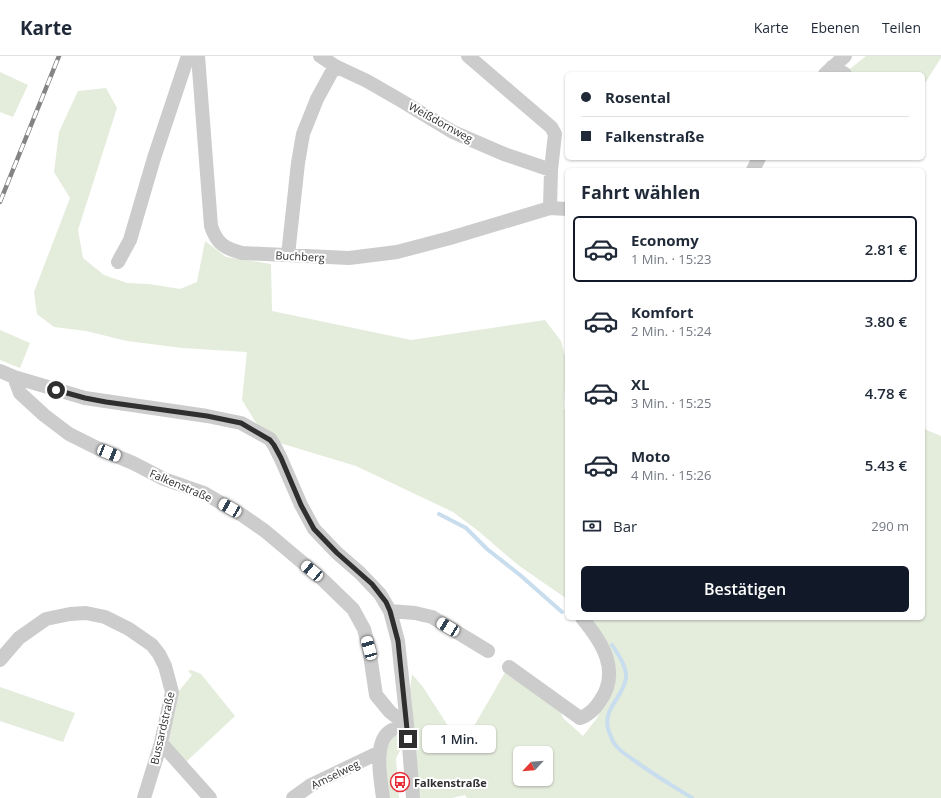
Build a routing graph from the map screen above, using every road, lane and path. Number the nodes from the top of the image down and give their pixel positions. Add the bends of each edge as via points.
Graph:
1 (188, 56) edge
2 (198, 56) edge
3 (320, 56) edge
4 (468, 56) edge
5 (845, 56) edge
6 (335, 66) junction
7 (828, 70) edge
8 (551, 170) junction
9 (550, 208) junction
10 (565, 209) edge
11 (288, 255) junction
12 (118, 262) dead end
13 (0, 371) edge
14 (14, 377) junction
15 (390, 611) junction
16 (584, 620) edge
17 (488, 651) dead end
18 (0, 660) edge
19 (509, 668) dead end
20 (407, 725) junction
21 (161, 743) junction
22 (380, 752) junction
23 (144, 798) edge
24 (210, 798) edge
25 (293, 798) edge
26 (384, 798) edge
27 (413, 798) edge

1 - 12 street via 130,240
2 - 11 street, Buchberg via 211,226 214,237 220,244 242,253
3 - 6 street, Weißdornweg
4 - 8 street via 550,127 555,134
5 - 7 street
6 - 8 street, Weißdornweg via 453,132 504,154
6 - 11 street via 303,134
8 - 9 street
9 - 10 street, Buchberg
9 - 11 street, Buchberg via 396,252 349,258
13 - 14 street
14 - 15 street via 85,398 241,423 263,434 274,445 314,529 380,594
14 - 20 street, Falkenstraße via 20,393 69,434 164,479 211,497 265,531 322,579 353,609 364,629 376,695 390,712
15 - 17 street via 415,613 432,618
15 - 20 street via 398,641
16 - 19 street via 603,648 610,676 603,697 587,716 580,718
18 - 21 street, Bussardstraße via 19,638 46,619 86,614 104,617 128,628 156,649 170,680 172,692
20 - 22 street via 391,730 383,740
20 - 27 street
21 - 23 street, Bussardstraße
21 - 24 street
22 - 25 street, Amselweg via 311,785
22 - 26 street via 379,770

